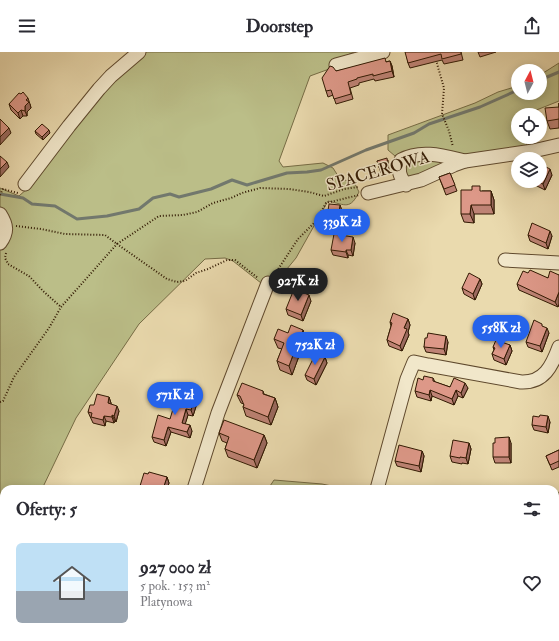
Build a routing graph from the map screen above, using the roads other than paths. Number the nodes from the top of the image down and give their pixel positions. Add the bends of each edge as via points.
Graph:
1 (139, 52) edge
2 (383, 52) edge
3 (336, 65) dead end
4 (559, 145) edge
5 (459, 160) junction
6 (25, 184) dead end
7 (406, 185) junction
8 (368, 193) road end
9 (505, 260) dead end
10 (559, 263) edge
11 (268, 283) road end
12 (559, 347) edge
13 (195, 485) edge
14 (378, 485) edge

1 - 6 street via 99,89
2 - 3 street
4 - 5 street, SPACEROWA via 533,151
5 - 7 street, SPACEROWA via 433,176
5 - 7 street via 426,154 409,156 401,160 399,165 399,172
7 - 8 street, SPACEROWA
9 - 10 street
11 - 13 street via 218,413
12 - 14 street via 544,375 529,382 414,362

